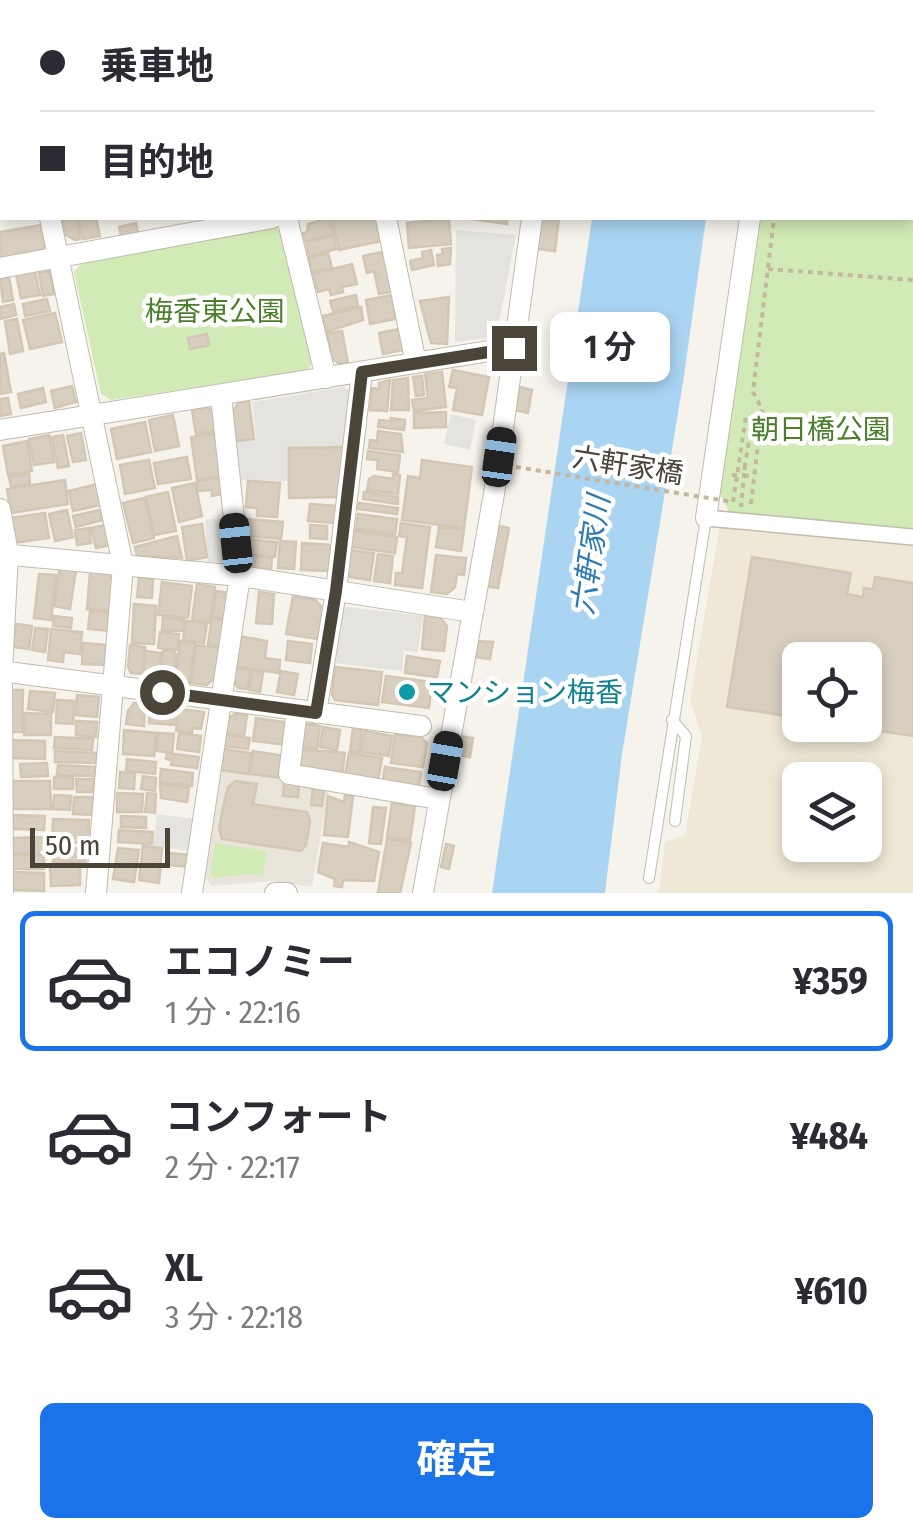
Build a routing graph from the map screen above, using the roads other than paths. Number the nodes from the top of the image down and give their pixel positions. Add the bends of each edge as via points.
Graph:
1 (50, 220) edge
2 (248, 220) edge
3 (286, 220) edge
4 (386, 220) edge
5 (532, 220) edge
6 (750, 220) edge
7 (187, 225) edge
8 (58, 256) junction
9 (0, 268) edge
10 (514, 348) junction
11 (416, 363) junction
12 (362, 372) junction
13 (326, 378) junction
14 (221, 396) junction
15 (92, 416) junction
16 (0, 430) edge
17 (0, 509) edge
18 (706, 518) junction
19 (913, 537) edge
20 (4, 554) edge
21 (123, 565) junction
22 (240, 576) junction
23 (336, 591) junction
24 (472, 612) junction
25 (1, 671) edge
26 (113, 684) junction
27 (222, 702) junction
28 (306, 712) junction
29 (672, 720) junction
30 (420, 726) dead end
31 (438, 798) junction
32 (676, 821) dead end
33 (648, 878) dead end
34 (3, 893) edge
35 (96, 893) edge
36 (192, 893) edge
37 (275, 893) edge
38 (287, 893) edge
39 (422, 893) edge

1 - 8 street
2 - 7 street
3 - 13 street
4 - 11 street
5 - 10 street
6 - 18 street
7 - 8 street
8 - 9 street
8 - 15 street
10 - 11 street
10 - 24 street
11 - 12 street
12 - 13 street
12 - 23 street
13 - 14 street
14 - 15 street
14 - 22 street
15 - 16 street
15 - 21 street
17 - 20 street
18 - 19 street
18 - 29 lane
20 - 21 street
20 - 25 street
21 - 22 street
21 - 26 street
22 - 23 street
22 - 27 street
23 - 24 street
23 - 28 street
24 - 31 street
25 - 26 street
25 - 34 street
26 - 27 street
26 - 35 street
27 - 28 street
27 - 36 street
28 - 30 street
28 - 31 street via 288,774
29 - 32 lane via 686,736
29 - 33 lane
31 - 39 street
37 - 38 street

